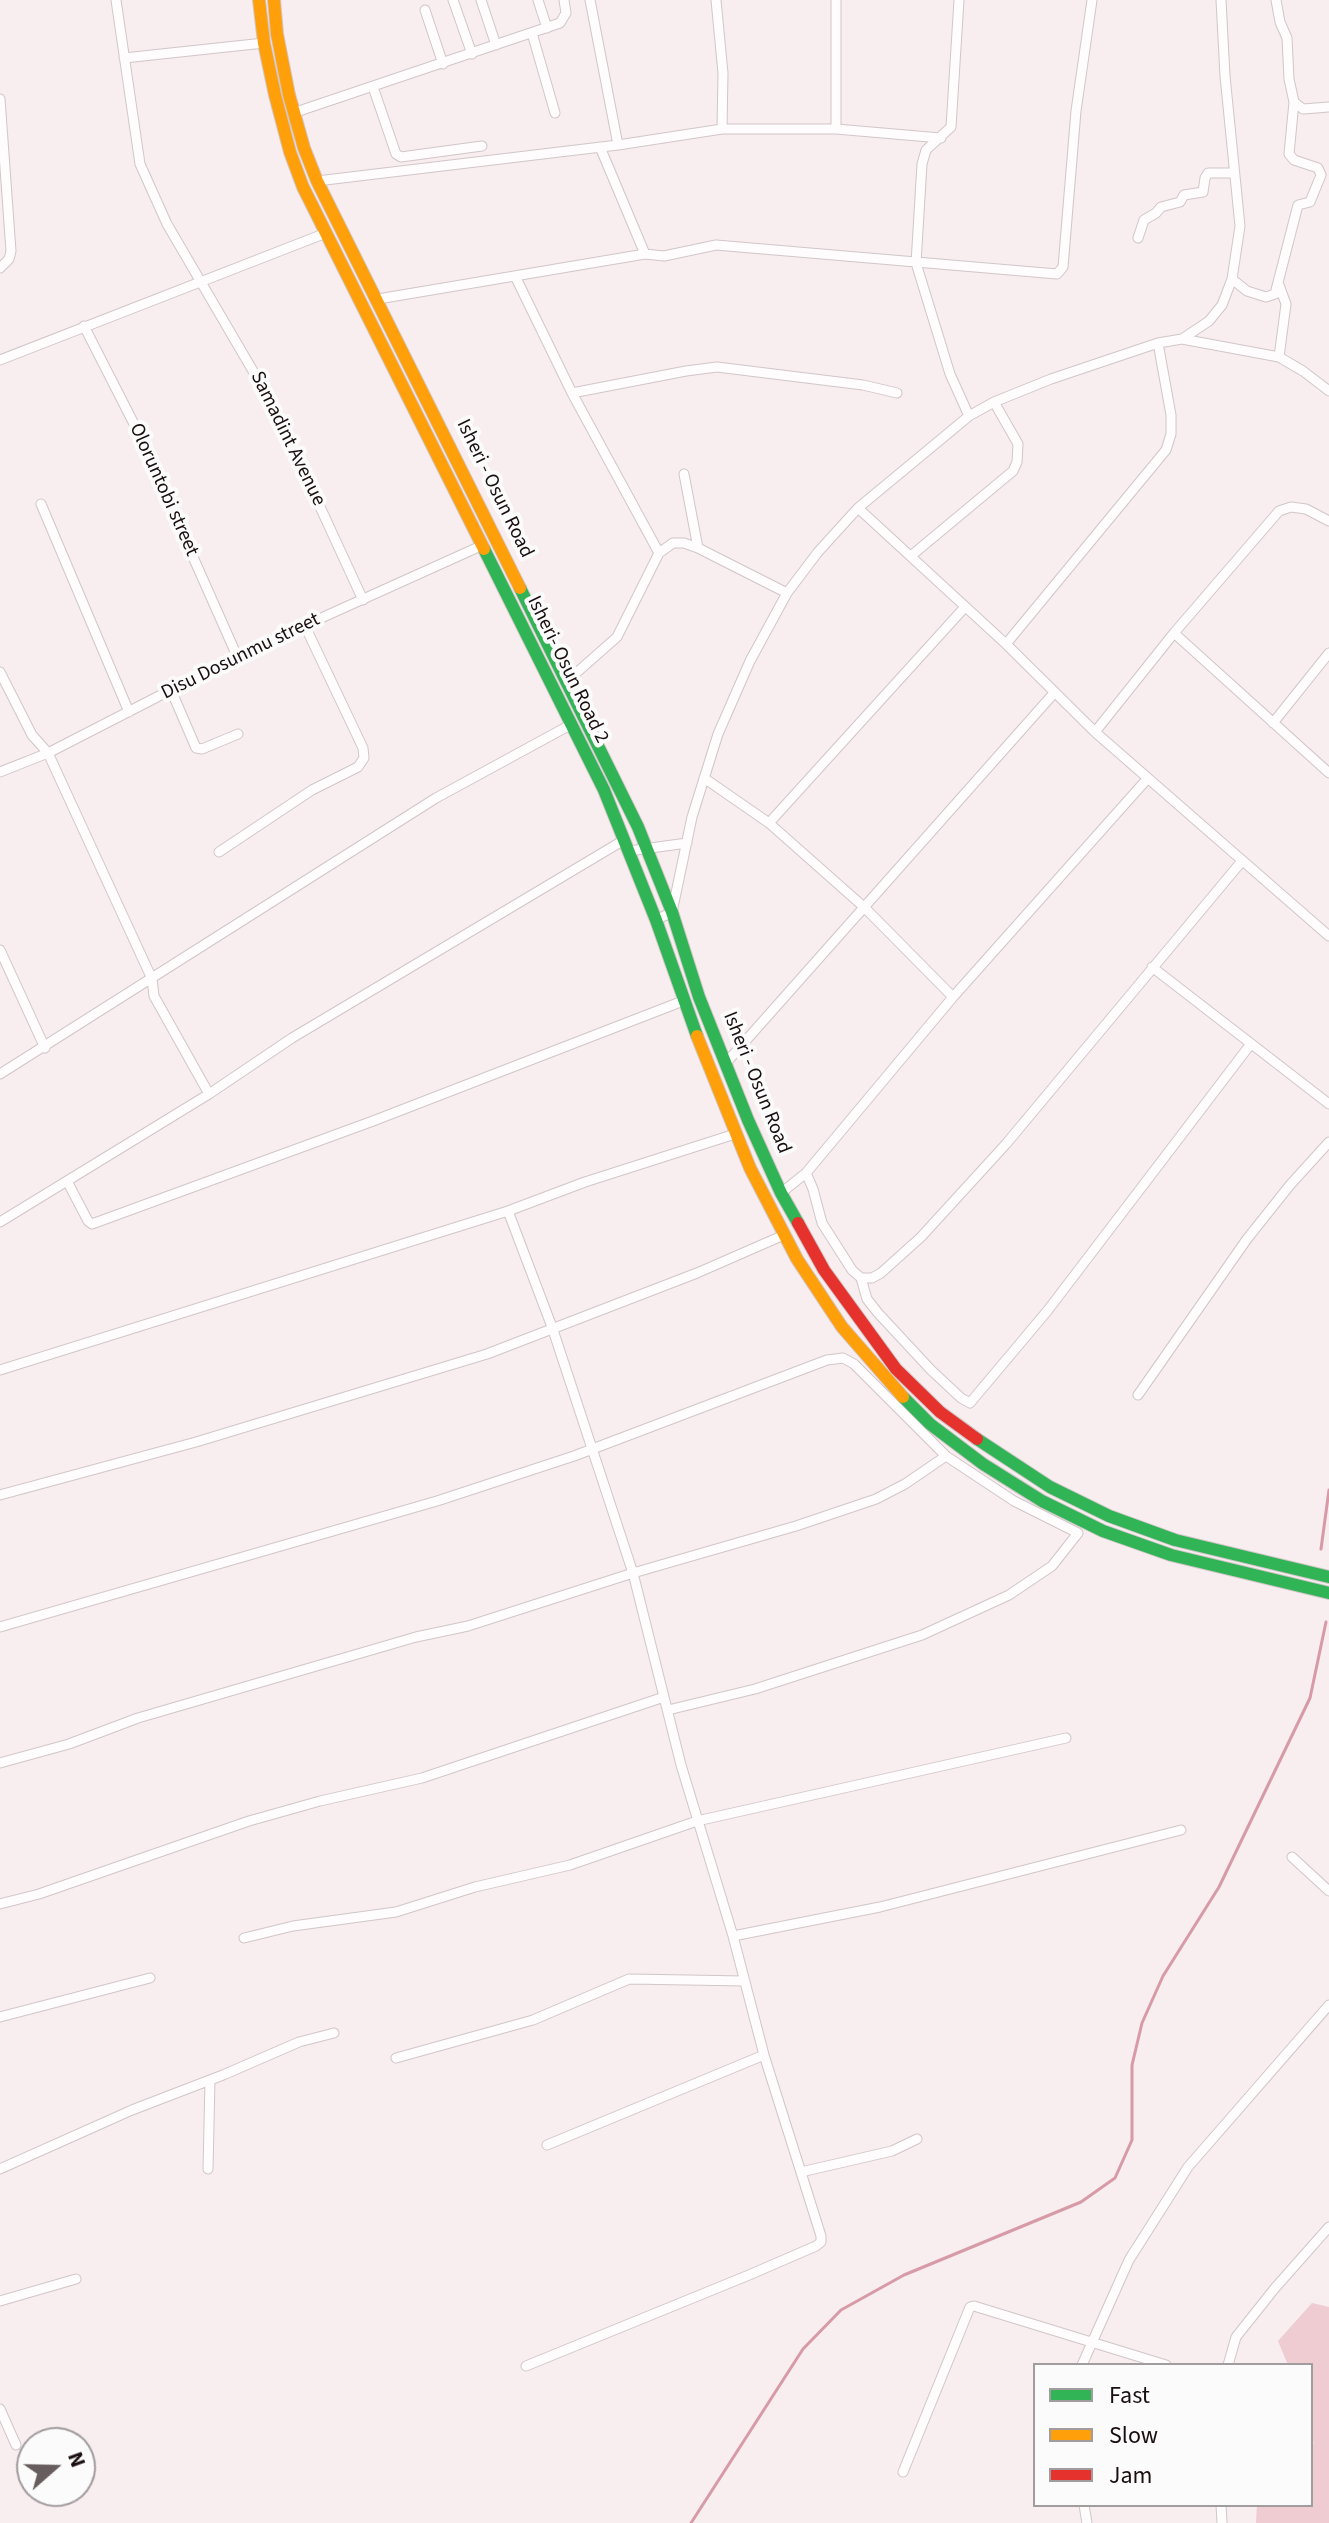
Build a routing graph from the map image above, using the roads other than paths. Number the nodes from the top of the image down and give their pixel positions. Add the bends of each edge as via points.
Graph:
1 (116, 0) edge
2 (259, 0) edge
3 (274, 0) edge
4 (453, 0) edge
5 (481, 0) edge
6 (538, 0) edge
7 (564, 0) edge
8 (590, 0) edge
9 (716, 0) edge
10 (836, 0) edge
11 (959, 0) edge
12 (1092, 0) edge
13 (1221, 0) edge
14 (1276, 0) edge
15 (425, 10) dead end
16 (547, 28) junction
17 (532, 33) junction
18 (264, 43) junction
19 (496, 45) junction
20 (472, 54) junction
21 (124, 58) junction
22 (443, 64) junction
23 (373, 87) junction
24 (0, 99) edge
25 (1294, 102) junction
26 (1329, 107) edge
27 (293, 113) junction
28 (555, 113) dead end
29 (722, 129) junction
30 (836, 129) junction
31 (941, 138) junction
32 (618, 145) junction
33 (482, 146) dead end
34 (600, 147) junction
35 (1234, 173) junction
36 (317, 181) junction
37 (326, 233) junction
38 (1138, 238) dead end
39 (645, 254) junction
40 (916, 263) junction
41 (0, 268) edge
42 (516, 278) junction
43 (1232, 279) junction
44 (203, 282) junction
45 (1279, 285) junction
46 (378, 299) junction
47 (84, 326) junction
48 (1182, 339) junction
49 (1158, 343) junction
50 (1279, 357) junction
51 (0, 360) edge
52 (1329, 391) edge
53 (572, 393) junction
54 (897, 393) dead end
55 (994, 402) junction
56 (969, 416) junction
57 (684, 474) dead end
58 (41, 504) dead end
59 (858, 508) junction
60 (1329, 521) edge
61 (483, 545) junction
62 (698, 548) junction
63 (659, 553) junction
64 (912, 555) junction
65 (787, 593) junction
66 (363, 600) junction
67 (965, 607) junction
68 (305, 626) junction
69 (1174, 633) junction
70 (1006, 644) junction
71 (1329, 653) edge
72 (237, 656) junction
73 (0, 672) edge
74 (566, 682) junction
75 (171, 690) junction
76 (1055, 692) junction
77 (129, 712) junction
78 (1273, 723) junction
79 (572, 724) junction
80 (1095, 732) junction
81 (238, 734) dead end
82 (48, 753) junction
83 (0, 772) edge
84 (1329, 773) edge
85 (704, 778) junction
86 (1148, 778) junction
87 (769, 823) junction
88 (687, 843) junction
89 (627, 845) junction
90 (647, 848) junction
91 (219, 852) dead end
92 (1242, 861) junction
93 (865, 908) junction
94 (672, 912) junction
95 (656, 920) junction
96 (1329, 936) edge
97 (0, 950) edge
98 (1152, 967) junction
99 (152, 979) junction
100 (953, 997) junction
101 (683, 1001) junction
102 (1250, 1045) junction
103 (45, 1048) junction
104 (725, 1064) junction
105 (0, 1074) edge
106 (209, 1094) junction
107 (1329, 1104) edge
108 (735, 1134) junction
109 (1329, 1142) edge
110 (806, 1173) junction
111 (67, 1181) junction
112 (781, 1193) junction
113 (508, 1211) junction
114 (0, 1222) edge
115 (784, 1235) junction
116 (861, 1278) junction
117 (552, 1327) junction
118 (0, 1370) edge
119 (1138, 1395) dead end
120 (592, 1450) junction
121 (946, 1456) junction
122 (0, 1495) edge
123 (633, 1573) junction
124 (1329, 1577) edge
125 (1329, 1593) edge
126 (0, 1627) edge
127 (664, 1697) junction
128 (668, 1710) junction
129 (1066, 1738) dead end
130 (0, 1763) edge
131 (697, 1821) junction
132 (1181, 1830) dead end
133 (1292, 1857) dead end
134 (1329, 1891) edge
135 (0, 1904) edge
136 (733, 1936) junction
137 (244, 1938) dead end
138 (150, 1978) dead end
139 (745, 1981) junction
140 (1329, 2005) edge
141 (0, 2017) edge
142 (334, 2033) dead end
143 (764, 2055) junction
144 (396, 2058) dead end
145 (210, 2080) junction
146 (917, 2139) dead end
147 (547, 2145) dead end
148 (0, 2169) edge
149 (208, 2169) dead end
150 (801, 2172) junction
151 (1329, 2227) edge
152 (76, 2279) dead end
153 (0, 2301) edge
154 (1091, 2341) junction
155 (1083, 2363) edge
156 (1160, 2363) edge
157 (1229, 2363) edge
158 (526, 2366) dead end
159 (0, 2409) edge
160 (16, 2445) dead end
161 (903, 2472) dead end

1 - 21 street, Samadint Avenue
2 - 18 main road, Isheri- Osun Road 2
3 - 27 main road, Isheri - Osun Road
4 - 20 street
5 - 19 street
6 - 16 street
7 - 16 street via 566,13 560,23
8 - 32 street
9 - 29 street
10 - 30 street
11 - 31 street via 951,127
12 - 40 street via 1063,267 1047,275
13 - 35 street
14 - 25 street via 1287,38
15 - 22 street
16 - 17 street
17 - 19 street
17 - 28 street
18 - 21 street
18 - 37 main road, Isheri- Osun Road 2 via 290,152
19 - 20 street
20 - 22 street
21 - 44 street, Samadint Avenue via 140,164 167,224
22 - 23 street
23 - 27 street
23 - 33 street via 392,149 401,157
24 - 41 street via 11,251
25 - 26 street via 1303,109
25 - 45 street via 1289,154 1318,168 1321,175 1310,202 1298,205
27 - 36 main road, Isheri - Osun Road
29 - 30 street
29 - 32 street
30 - 31 street
31 - 40 street via 926,150 922,164
32 - 34 street
34 - 36 street
34 - 39 street
35 - 38 street via 1208,173 1203,192 1161,207 1144,220
35 - 43 street via 1240,226
36 - 46 main road, Isheri - Osun Road
37 - 44 street
37 - 61 main road, Isheri- Osun Road 2
39 - 40 street via 664,256 716,245
39 - 42 street
40 - 56 street via 950,374
42 - 46 street
42 - 53 street
43 - 45 street via 1266,297
43 - 48 street via 1209,321
44 - 47 street
44 - 66 street, Samadint Avenue via 274,407
45 - 50 street via 1286,304
46 - 74 main road, Isheri - Osun Road
47 - 51 street
47 - 72 street, Oloruntobi street via 134,424
48 - 49 street
48 - 50 street
49 - 55 street
49 - 70 street via 1171,415 1166,450
50 - 52 street
53 - 54 street via 717,367
53 - 63 street
55 - 56 street
55 - 64 street via 1018,444 1013,471
56 - 59 street
57 - 62 street
58 - 77 street
59 - 64 street
59 - 65 street
60 - 69 street via 1306,509 1279,511
61 - 66 street, Disu Dosunmu street
61 - 79 main road, Isheri- Osun Road 2
62 - 63 street via 673,543
62 - 65 street
63 - 74 street via 617,637
64 - 67 street
65 - 85 street via 750,661
66 - 68 street, Disu Dosunmu street
67 - 70 street
67 - 87 street
68 - 72 street, Disu Dosunmu street
68 - 91 street via 364,758 358,767 312,790
69 - 78 street
69 - 80 street
70 - 76 street
71 - 78 street
72 - 75 street, Disu Dosunmu street
73 - 82 street via 32,735
74 - 90 main road, Isheri - Osun Road
75 - 77 street, Disu Dosunmu street
75 - 81 street via 196,748
76 - 80 street
76 - 93 street
77 - 82 street, Disu Dosunmu street
78 - 84 street
79 - 89 main road, Isheri- Osun Road 2
79 - 99 street via 436,798
80 - 86 street
82 - 83 street, Disu Dosunmu street
82 - 99 street
85 - 87 street
85 - 88 street
86 - 92 street
86 - 100 street
87 - 93 street
88 - 90 street
88 - 94 street
89 - 90 street
89 - 95 main road, Isheri- Osun Road 2
89 - 106 street via 292,1038
90 - 94 main road, Isheri - Osun Road
92 - 96 street
92 - 98 street
93 - 100 street
93 - 104 street
94 - 95 street
94 - 104 main road, Isheri - Osun Road
95 - 101 main road, Isheri- Osun Road 2
97 - 103 street
98 - 102 street
98 - 116 street via 1006,1144 921,1237 881,1273
99 - 103 street
99 - 106 street via 154,996
100 - 110 street
101 - 108 main road, Isheri- Osun Road 2
101 - 111 street via 92,1224
102 - 107 street
102 - 116 street via 1048,1310 970,1403 886,1322 867,1299
103 - 105 street
104 - 112 main road, Isheri - Osun Road
106 - 111 street
108 - 113 street
108 - 115 main road, Isheri- Osun Road 2
109 - 119 street via 1247,1239
110 - 112 street
110 - 116 street via 832,1242
111 - 114 street
112 - 124 main road, Isheri - Osun Road via 824,1270 896,1369 940,1412 992,1451 1109,1516 1175,1540
113 - 117 street
113 - 118 street
115 - 117 street
115 - 125 main road, Isheri- Osun Road 2 via 860,1350 930,1424 983,1464 1103,1531 1171,1555
117 - 120 street
117 - 122 street via 458,1363
120 - 121 street via 843,1358
120 - 123 street
120 - 126 street via 437,1501
121 - 123 street via 876,1499
121 - 128 street via 1014,1501 1078,1533 1052,1566 1009,1595 922,1635 755,1689
123 - 127 street
123 - 130 street
127 - 128 street
127 - 135 street via 422,1778 249,1821
128 - 131 street
129 - 131 street
131 - 136 street
131 - 137 street via 570,1865 396,1912
132 - 136 street via 880,1907
133 - 134 street
136 - 139 street
138 - 141 street
139 - 143 street
139 - 144 street via 629,1979 533,2020
140 - 154 street via 1188,2167 1129,2260
142 - 145 street
143 - 147 street
143 - 150 street
145 - 148 street
145 - 149 street
146 - 150 street via 892,2151
150 - 158 street via 821,2236 816,2246
151 - 157 street via 1236,2337
152 - 153 street
154 - 155 street
154 - 156 street
154 - 161 street via 970,2307
159 - 160 street

